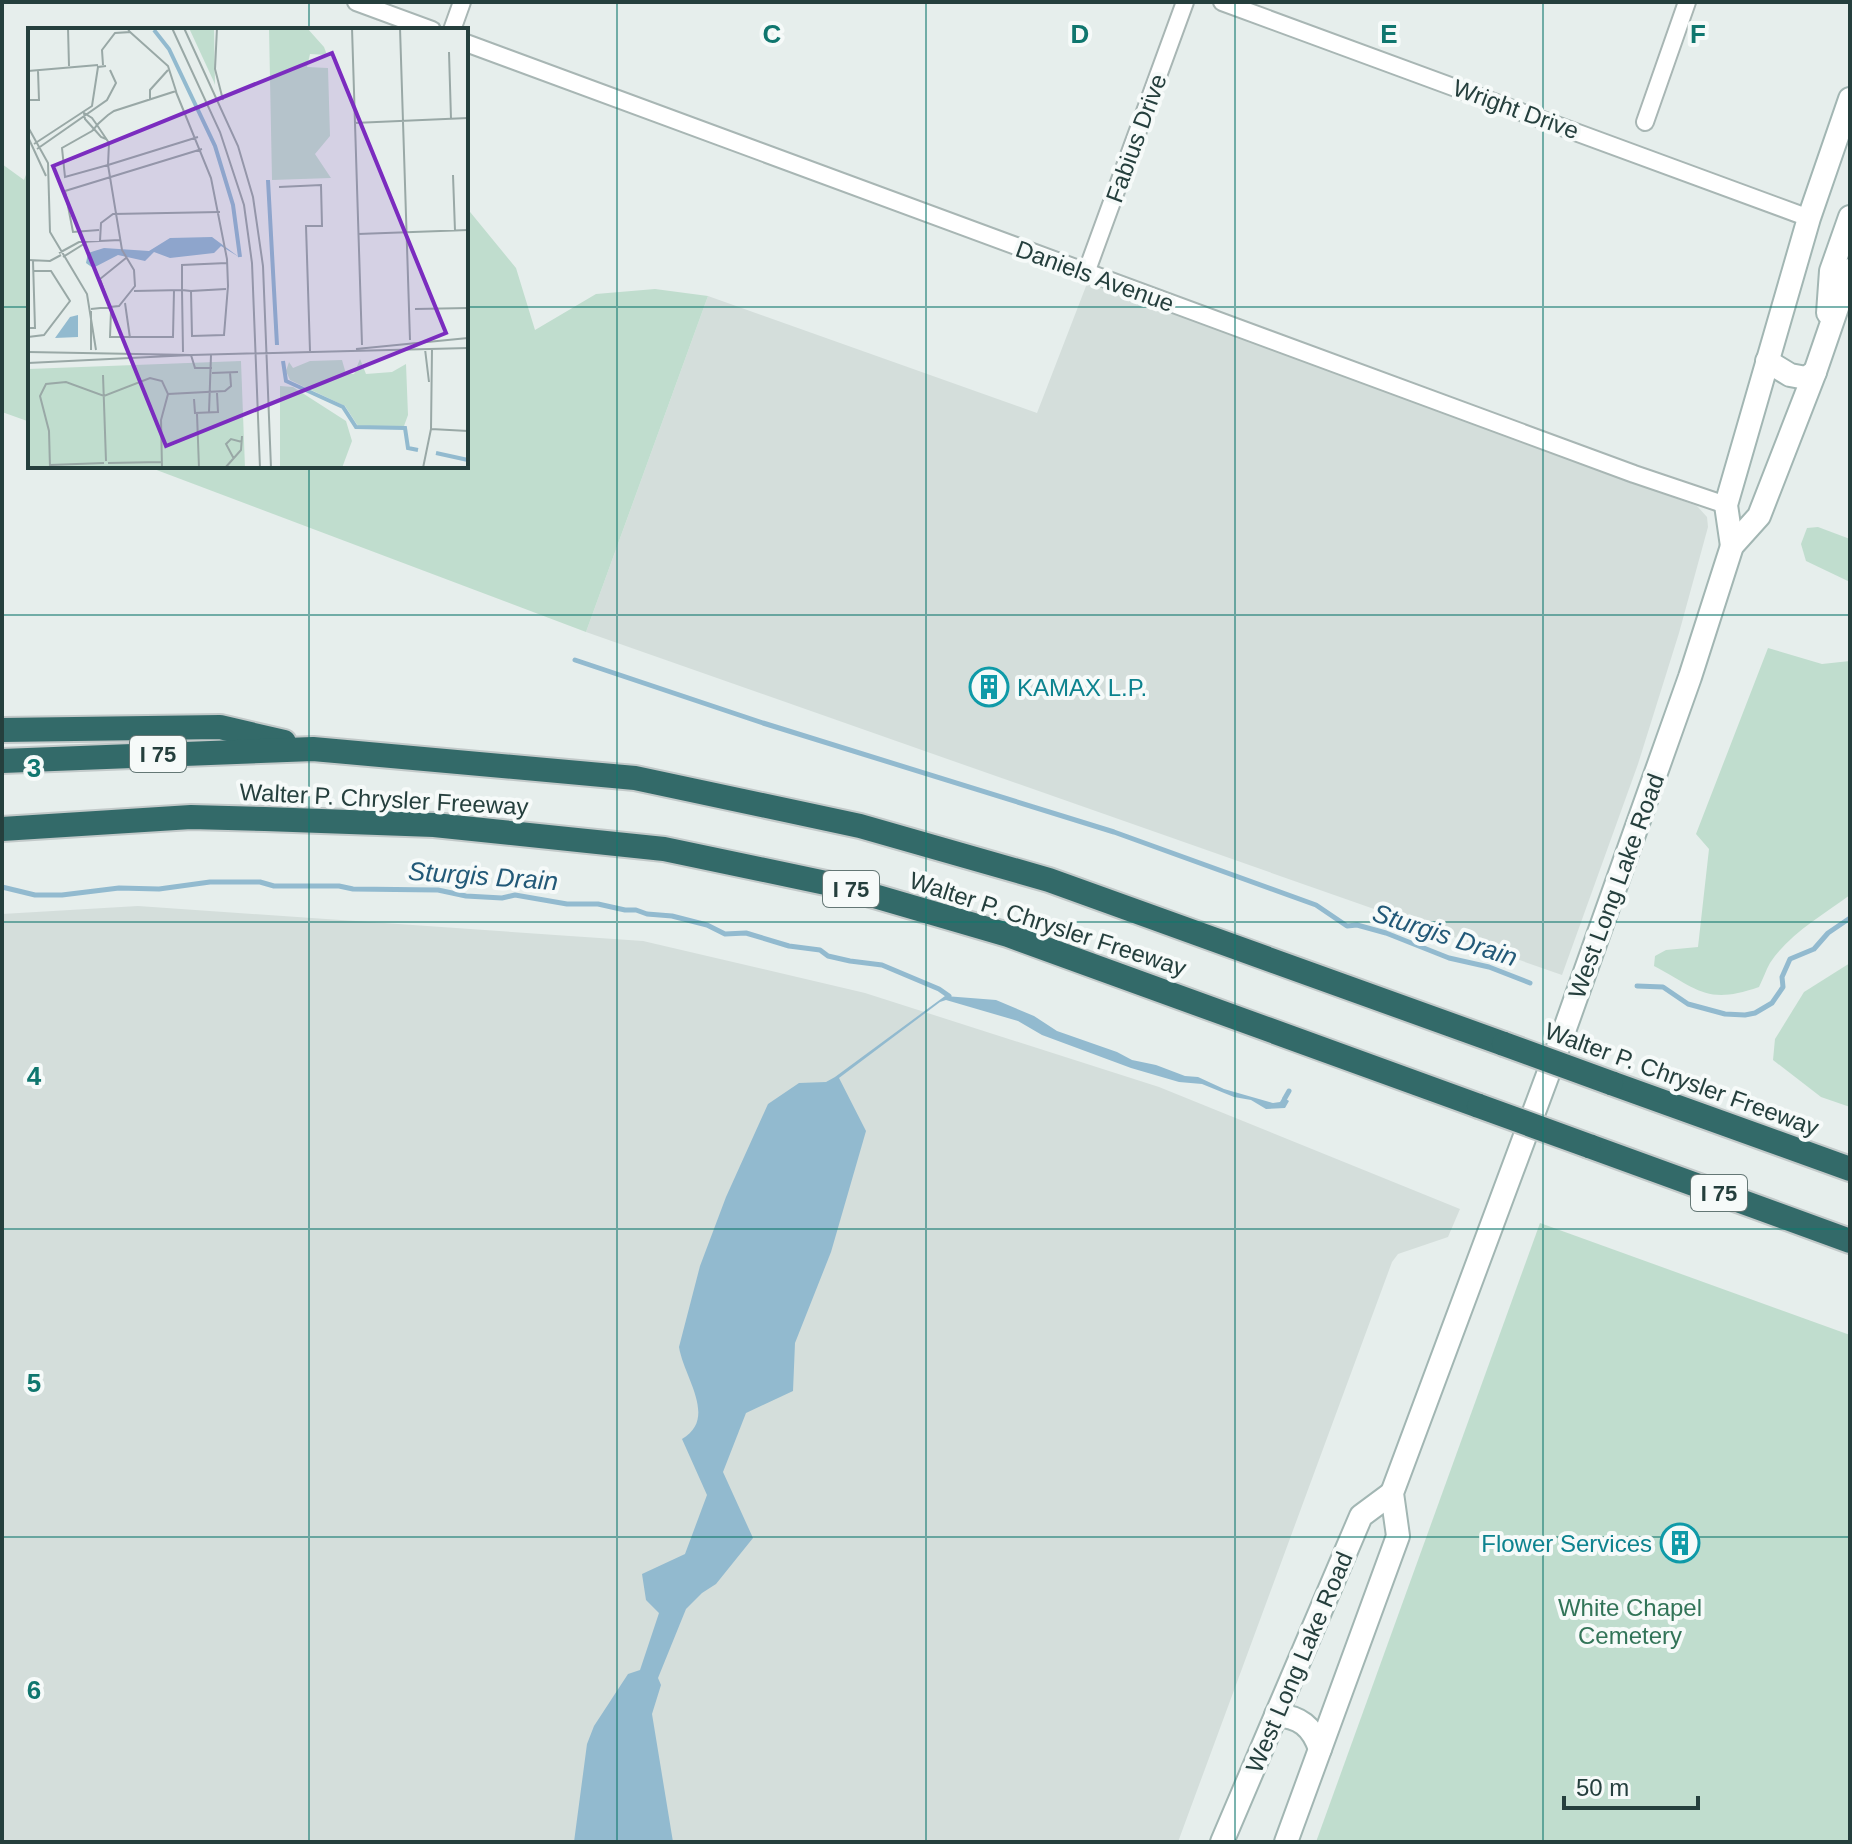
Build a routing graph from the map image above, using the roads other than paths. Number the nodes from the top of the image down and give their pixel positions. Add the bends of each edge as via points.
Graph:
1 (356, 2) edge
2 (462, 2) edge
3 (1185, 2) edge
4 (1222, 2) edge
5 (1687, 2) edge
6 (427, 28) edge
7 (453, 28) edge
8 (468, 44) edge
9 (1850, 99) edge
10 (1645, 122) dead end
11 (1850, 217) edge
12 (1809, 218) junction
13 (1850, 270) edge
14 (1086, 273) junction
15 (1828, 335) junction
16 (1767, 361) junction
17 (1815, 372) junction
18 (1726, 505) junction
19 (1732, 546) junction
20 (2, 730) edge
21 (313, 749) junction
22 (2, 761) edge
23 (2, 829) edge
24 (1850, 1169) edge
25 (1850, 1241) edge
26 (1392, 1493) junction
27 (1276, 1715) junction
28 (1320, 1749) junction
29 (1222, 1842) edge
30 (1286, 1842) edge

1 - 6 street
2 - 7 street
3 - 14 street, Fabius Drive
4 - 12 street, Wright Drive
5 - 10 street
8 - 14 street, Daniels Avenue
9 - 12 main road, West Long Lake Road
11 - 15 main road via 1831,271
12 - 16 main road, West Long Lake Road
13 - 15 main road, West Long Lake Road
14 - 18 street, Daniels Avenue
15 - 17 main road, West Long Lake Road
16 - 17 main road via 1790,375 1806,378
16 - 18 main road, West Long Lake Road
17 - 19 main road, West Long Lake Road via 1759,516
18 - 19 main road, West Long Lake Road
19 - 26 main road, West Long Lake Road via 1563,1034
20 - 21 highway via 220,727
21 - 22 highway, Walter P. Chrysler Freeway / I 75
21 - 24 highway, Walter P. Chrysler Freeway / I 75, bridge via 635,778 860,826 1049,880
23 - 25 highway, Walter P. Chrysler Freeway / I 75, bridge via 191,817 434,825 664,849 840,886 1008,935
26 - 27 main road, West Long Lake Road via 1361,1516
26 - 28 main road, West Long Lake Road via 1398,1536
27 - 28 main road via 1310,1727
27 - 29 main road, West Long Lake Road
28 - 30 main road, West Long Lake Road

